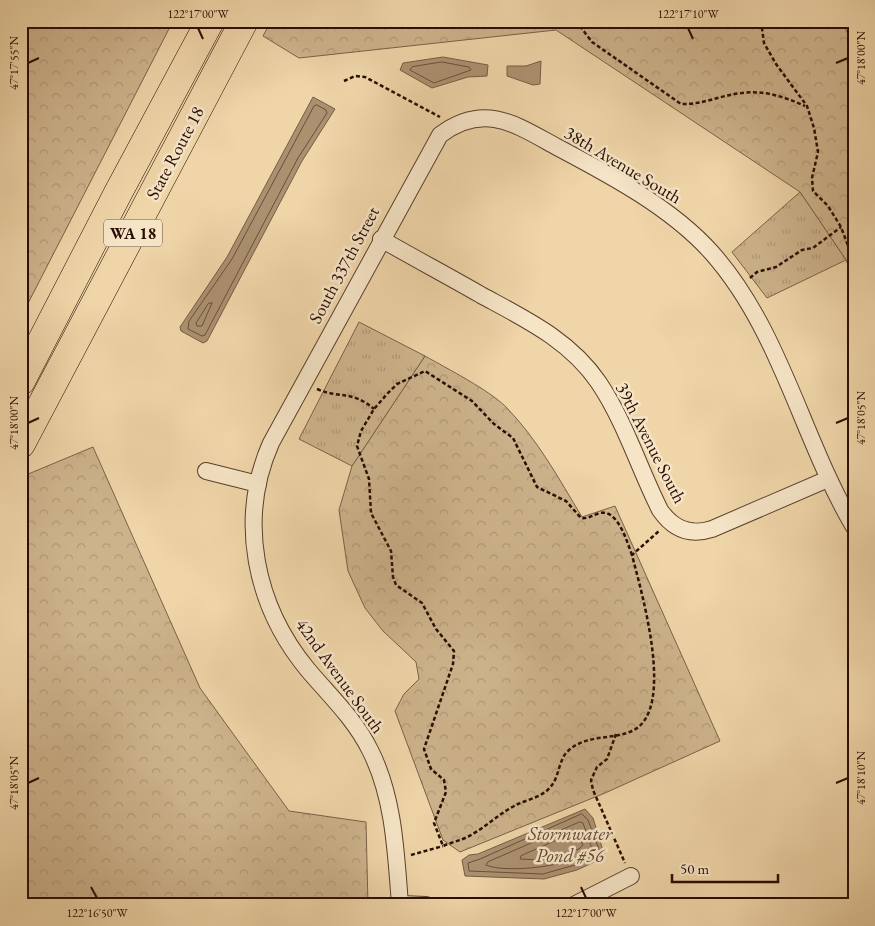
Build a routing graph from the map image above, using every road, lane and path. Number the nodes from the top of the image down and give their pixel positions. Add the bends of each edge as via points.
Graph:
1 (210, 21) edge
2 (244, 21) edge
3 (576, 21) edge
4 (761, 21) edge
5 (344, 81) dead end
6 (806, 106) junction
7 (460, 122) junction
8 (841, 227) junction
9 (381, 239) junction
10 (854, 262) edge
11 (737, 288) junction
12 (21, 381) edge
13 (304, 384) junction
14 (374, 409) junction
15 (271, 443) joint
16 (21, 444) edge
17 (206, 471) dead end
18 (828, 479) junction
19 (258, 484) junction
20 (669, 522) junction
21 (854, 528) edge
22 (632, 555) junction
23 (616, 734) junction
24 (443, 846) junction
25 (396, 857) junction
26 (631, 876) joint
27 (400, 904) edge
28 (426, 905) edge
29 (574, 905) edge

1 - 12 highway, State Route 18 / WA 18
2 - 16 highway, State Route 18 / WA 18
3 - 6 path via 592,42 681,104 742,93 782,96
4 - 6 path via 764,43
5 - 7 path via 355,76 365,77
6 - 8 path via 818,152 812,178 813,191 828,206
7 - 9 street, South 337th Street via 435,140
7 - 11 street, 38th Avenue South via 487,117 509,122 650,201 712,253
8 - 10 path
8 - 11 path via 813,248 776,267 757,272
9 - 13 street, South 337th Street
9 - 20 street, 39th Avenue South via 554,336 574,353 604,391 654,499
11 - 18 street, 38th Avenue South via 772,347
13 - 14 path via 333,395 353,395
13 - 15 street, South 337th Street
14 - 22 path via 397,384 417,374 425,371 440,379 472,401 513,438 537,487 566,501 580,518 601,513 617,521
14 - 24 path via 361,431 357,446 369,479 371,513 391,551 396,584 422,603 436,629 454,651 453,664 424,749 431,770 444,780 446,792 434,823
15 - 19 street, 42nd Avenue South via 261,466
17 - 19 street
18 - 20 street, 39th Avenue South via 704,532 689,532
18 - 21 street, 38th Avenue South
19 - 25 street, 42nd Avenue South via 255,549 264,594 293,650 344,709 369,748 386,790
20 - 22 path
22 - 23 path via 652,650 653,695 650,713 643,724 632,731
23 - 24 path via 579,744 567,752 552,785 543,794 514,806 471,835
23 - 26 path via 606,759 591,780
24 - 25 path
25 - 27 street, 42nd Avenue South
26 - 29 street
27 - 28 street

